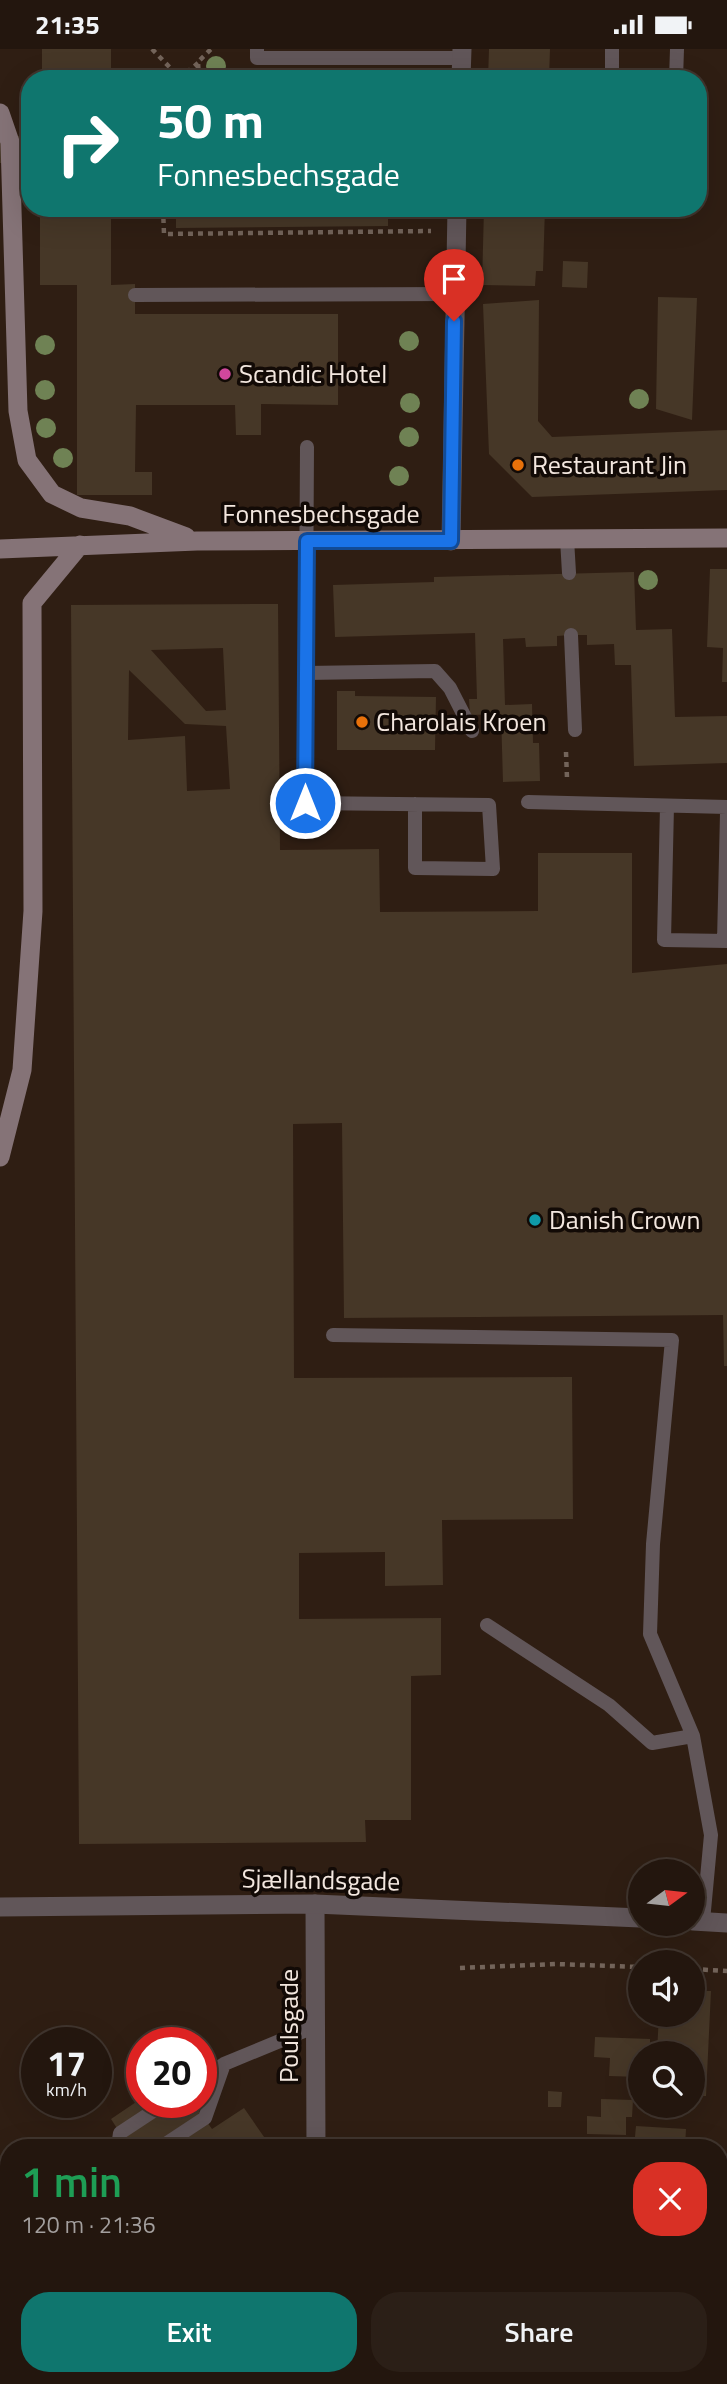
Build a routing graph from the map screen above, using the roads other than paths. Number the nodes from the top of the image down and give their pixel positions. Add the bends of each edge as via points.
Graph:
1 (257, 49) edge
2 (612, 49) edge
3 (677, 49) edge
4 (389, 53) edge
5 (290, 54) edge
6 (321, 54) edge
7 (353, 54) edge
8 (419, 54) edge
9 (462, 54) edge
10 (611, 70) edge
11 (676, 70) edge
12 (0, 113) edge
13 (457, 217) edge
14 (454, 294) junction
15 (135, 295) dead end
16 (307, 447) dead end
17 (727, 538) edge
18 (568, 539) junction
19 (197, 541) junction
20 (307, 541) junction
21 (451, 541) junction
22 (80, 545) junction
23 (0, 549) edge
24 (569, 573) dead end
25 (571, 635) dead end
26 (306, 673) junction
27 (575, 730) road end
28 (472, 731) dead end
29 (528, 802) dead end
30 (415, 804) junction
31 (667, 806) junction
32 (727, 807) edge
33 (727, 813) edge
34 (725, 941) edge
35 (0, 1157) edge
36 (333, 1335) dead end
37 (487, 1625) dead end
38 (693, 1736) junction
39 (705, 1875) edge
40 (314, 1904) junction
41 (0, 1907) edge
42 (628, 1917) edge
43 (705, 1921) edge
44 (727, 1923) edge
45 (316, 2026) junction
46 (224, 2064) junction
47 (217, 2069) edge
48 (143, 2118) edge
49 (119, 2139) edge
50 (173, 2139) edge
51 (316, 2139) edge

1 - 5 lane via 257,58
2 - 10 lane
3 - 11 lane
4 - 7 lane
4 - 8 lane
5 - 6 lane
6 - 7 lane
8 - 9 lane
12 - 19 main road via 10,142 18,411 27,460 52,494 81,509 130,516
13 - 14 street
14 - 15 lane
14 - 21 street
16 - 20 lane
17 - 18 main road, Fonnesbechsgade
18 - 21 main road, Fonnesbechsgade
18 - 24 lane
19 - 20 main road, Fonnesbechsgade
19 - 22 main road, Fonnesbechsgade
20 - 21 main road, Fonnesbechsgade
20 - 26 lane
22 - 23 main road, Fonnesbechsgade
22 - 35 main road via 32,603 33,912 22,1070
25 - 27 lane
26 - 28 lane via 435,671 450,688
26 - 30 lane via 305,803
29 - 31 lane
30 - 30 lane via 415,868 493,869 489,804
31 - 32 lane
31 - 34 lane via 664,940
33 - 34 lane
36 - 38 lane via 672,1340 653,1543 650,1634
37 - 38 lane via 609,1705 652,1744
38 - 39 lane via 711,1835
40 - 41 street, Sjællandsgade
40 - 42 street, Sjællandsgade
40 - 45 street, Poulsgade
43 - 44 street
45 - 46 lane
45 - 51 street, Poulsgade
46 - 47 lane
46 - 50 lane via 205,2118
48 - 49 lane via 120,2133

